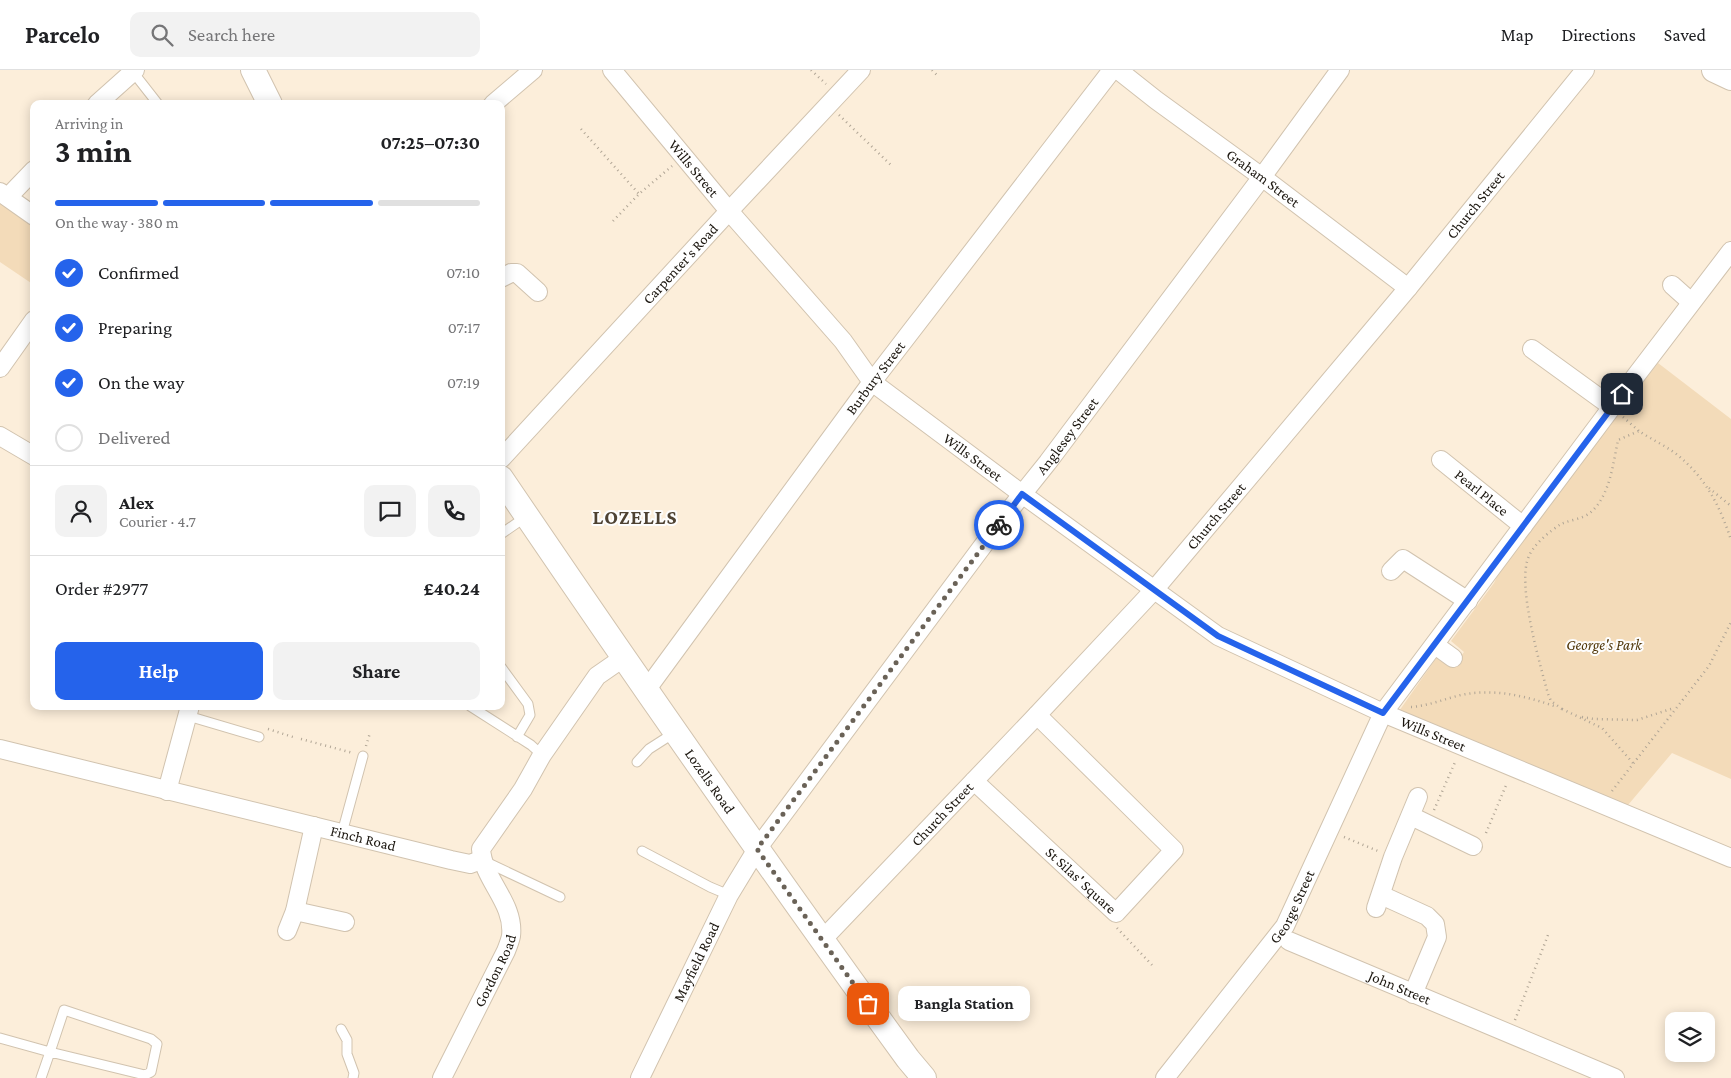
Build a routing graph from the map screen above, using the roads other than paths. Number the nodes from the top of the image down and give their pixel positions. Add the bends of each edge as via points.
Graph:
1 (253, 70) edge
2 (532, 70) edge
3 (612, 70) edge
4 (861, 70) edge
5 (1112, 70) edge
6 (1118, 70) edge
7 (1340, 70) edge
8 (1585, 70) edge
9 (1714, 70) edge
10 (134, 71) edge
11 (1731, 78) edge
12 (101, 100) edge
13 (155, 100) edge
14 (268, 100) edge
15 (498, 100) edge
16 (30, 173) edge
17 (1262, 177) junction
18 (4, 195) edge
19 (729, 211) junction
20 (30, 213) edge
21 (1731, 251) edge
22 (505, 276) edge
23 (1672, 285) dead end
24 (1408, 288) junction
25 (538, 292) dead end
26 (1691, 302) junction
27 (30, 325) edge
28 (1532, 349) dead end
29 (1, 363) edge
30 (872, 382) junction
31 (1612, 407) junction
32 (0, 436) edge
33 (30, 454) edge
34 (505, 455) edge
35 (1441, 460) dead end
36 (505, 484) edge
37 (1022, 494) junction
38 (527, 516) junction
39 (1523, 526) junction
40 (505, 531) edge
41 (1391, 570) dead end
42 (1154, 590) junction
43 (1468, 601) junction
44 (1435, 645) junction
45 (623, 658) junction
46 (1453, 658) dead end
47 (505, 672) edge
48 (647, 689) junction
49 (476, 710) edge
50 (189, 711) edge
51 (1383, 713) junction
52 (1037, 715) junction
53 (676, 731) junction
54 (259, 737) road end
55 (517, 737) junction
56 (0, 749) edge
57 (542, 755) junction
58 (363, 756) road end
59 (637, 762) dead end
60 (974, 781) junction
61 (167, 791) junction
62 (1418, 797) dead end
63 (1411, 816) junction
64 (314, 826) junction
65 (342, 833) junction
66 (1473, 846) dead end
67 (757, 849) junction
68 (642, 851) dead end
69 (1731, 858) edge
70 (481, 860) junction
71 (730, 895) junction
72 (560, 897) dead end
73 (295, 911) junction
74 (345, 922) dead end
75 (287, 932) dead end
76 (822, 940) junction
77 (1289, 941) dead end
78 (1413, 994) junction
79 (341, 1029) dead end
80 (0, 1038) edge
81 (50, 1052) junction
82 (41, 1078) edge
83 (353, 1078) edge
84 (442, 1078) edge
85 (640, 1078) edge
86 (924, 1078) edge
87 (1165, 1078) edge
88 (1615, 1078) edge

1 - 14 main road
2 - 15 street
3 - 19 street, Wills Street
4 - 19 street, Carpenter's Road
5 - 30 street, Burbury Street
6 - 17 street, Graham Street
7 - 17 street, Anglesey Street
8 - 24 street, Church Street
9 - 11 main road
10 - 12 street
10 - 13 lane
16 - 18 street
17 - 24 street, Graham Street
17 - 37 street, Anglesey Street
18 - 20 street
19 - 30 street, Wills Street via 843,341
19 - 34 street, Carpenter's Road
21 - 26 street, George Street
22 - 25 street via 518,273
23 - 26 street
24 - 42 street, Church Street
26 - 31 street, George Street
27 - 29 street
28 - 31 street
30 - 37 street, Wills Street
30 - 48 street, Burbury Street
31 - 39 street, George Street
32 - 33 street
35 - 39 street, Pearl Place
36 - 38 main road, Lozells Road
37 - 42 street, Wills Street
37 - 67 street, Anglesey Street
38 - 40 lane
38 - 45 main road, Lozells Road
39 - 43 street, George Street
41 - 43 street via 1403,559
42 - 51 street, Wills Street via 1218,636
42 - 52 street, Church Street
43 - 44 street, George Street
44 - 46 street
44 - 51 street, George Street
45 - 48 main road, Lozells Road
45 - 57 street via 597,676
47 - 55 lane via 528,704 530,715
48 - 53 main road, Lozells Road
49 - 55 lane
50 - 54 lane
50 - 61 street
51 - 69 street, Wills Street
51 - 87 street, George Street via 1285,926
52 - 60 street, Church Street
52 - 60 street, St Silas' Square via 1174,850 1116,913
53 - 59 lane via 649,749
53 - 67 main road, Lozells Road
55 - 57 lane
56 - 61 street, Finch Road
57 - 70 street via 523,789 481,849
58 - 65 lane
60 - 76 street, Church Street
61 - 64 street, Finch Road
62 - 63 street
63 - 66 street
63 - 78 street via 1378,901 1427,916 1435,924 1437,937
64 - 65 street, Finch Road
64 - 73 street
65 - 70 street, Finch Road via 470,864
67 - 71 street, Mayfield Road
67 - 76 main road, Lozells Road
68 - 71 lane
70 - 72 lane
70 - 84 street, Gordon Road via 502,897 511,936
71 - 85 street, Mayfield Road
73 - 74 street
73 - 75 street
76 - 86 main road, Lozells Road
77 - 78 street, John Street
78 - 88 street, John Street
79 - 83 lane via 347,1040
80 - 81 lane
81 - 81 lane via 145,1075 150,1072 157,1044 152,1039 64,1010
81 - 82 lane

